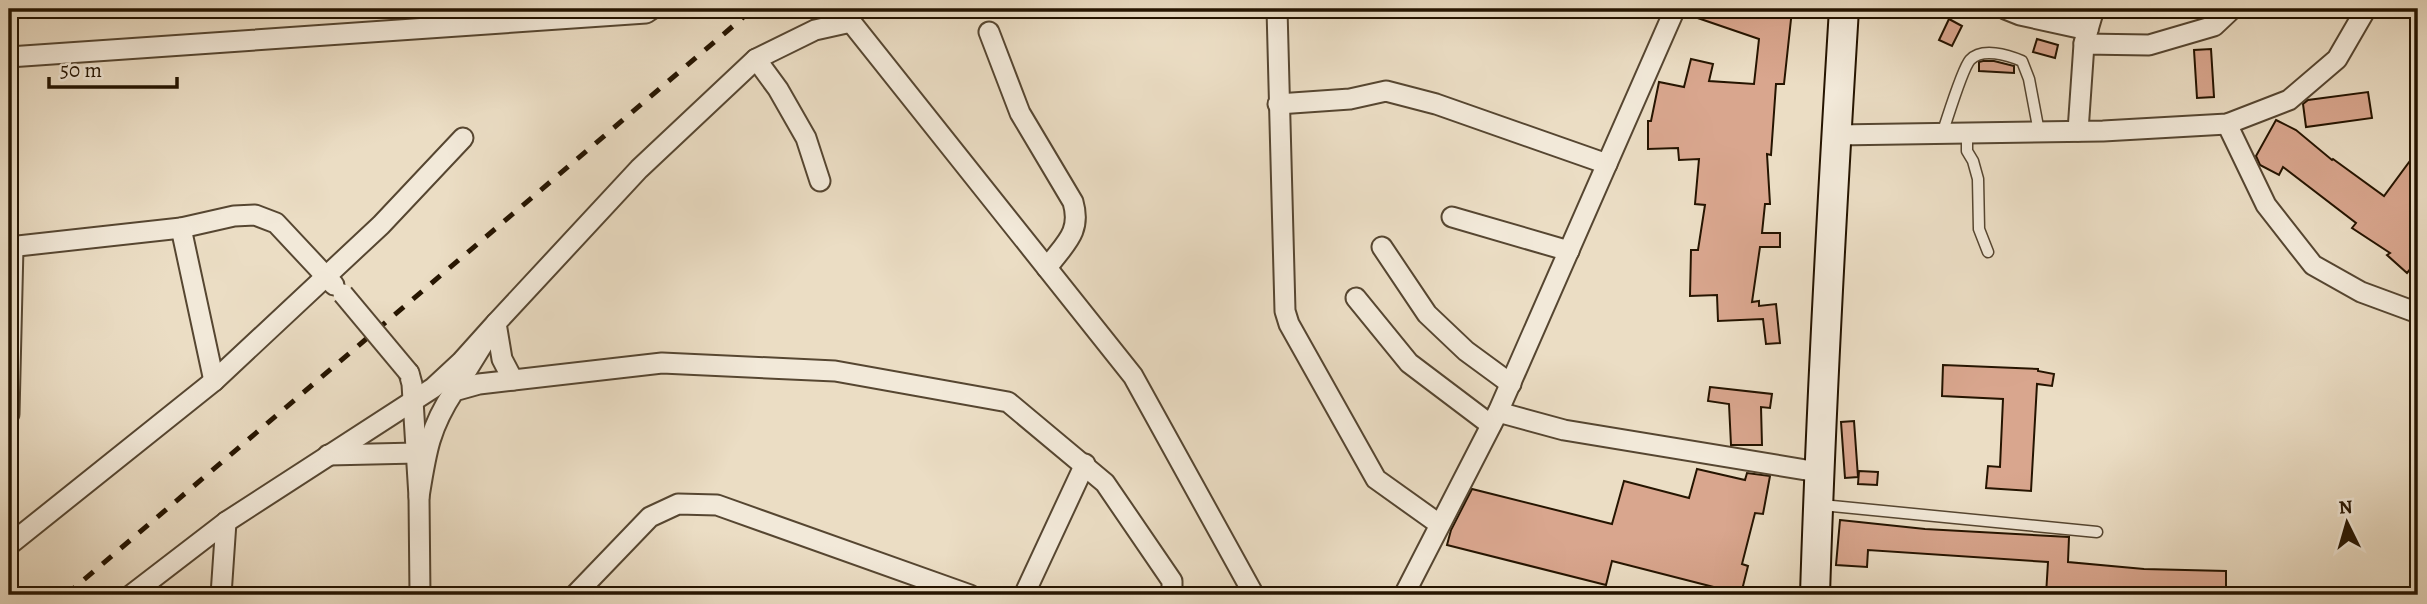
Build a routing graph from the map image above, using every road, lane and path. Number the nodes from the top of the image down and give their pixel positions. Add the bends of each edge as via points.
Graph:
1 (652, 9) edge
2 (1277, 9) edge
3 (1844, 9) edge
4 (2005, 9) edge
5 (2094, 9) edge
6 (2232, 9) edge
7 (2366, 9) edge
8 (1668, 11) edge
9 (989, 32) dead end
10 (2086, 37) junction
11 (9, 57) edge
12 (756, 59) junction
13 (1278, 104) junction
14 (2227, 124) junction
15 (2078, 131) junction
16 (2039, 132) junction
17 (1966, 133) junction
18 (1942, 134) junction
19 (1836, 135) junction
20 (463, 138) dead end
21 (1607, 164) junction
22 (820, 181) dead end
23 (1452, 217) dead end
24 (181, 228) junction
25 (11, 247) edge
26 (1382, 247) dead end
27 (1569, 251) junction
28 (1988, 253) dead end
29 (1047, 268) junction
30 (325, 278) junction
31 (1356, 298) dead end
32 (2418, 313) edge
33 (496, 323) junction
34 (513, 380) junction
35 (214, 381) junction
36 (1511, 384) junction
37 (454, 391) junction
38 (413, 401) junction
39 (9, 414) edge
40 (1494, 419) junction
41 (417, 453) junction
42 (327, 455) junction
43 (1085, 464) junction
44 (1818, 472) junction
45 (419, 497) junction
46 (1818, 505) junction
47 (226, 522) junction
48 (1439, 524) junction
49 (2096, 532) dead end
50 (9, 545) edge
51 (131, 595) edge
52 (220, 595) edge
53 (420, 595) edge
54 (575, 595) edge
55 (970, 595) edge
56 (1024, 595) edge
57 (1172, 595) edge
58 (1254, 595) edge
59 (1404, 595) edge
60 (1815, 595) edge

1 - 11 street via 646,13
2 - 13 street
3 - 19 main road
4 - 10 street
5 - 10 street
6 - 10 street via 2214,26 2149,45
7 - 14 street via 2337,59 2289,100
8 - 21 street
9 - 29 street via 1020,113 1073,202 1077,217 1074,230
10 - 15 street
12 - 22 street via 806,138
12 - 29 street via 816,30 851,22
12 - 33 street via 639,169
13 - 21 street via 1350,99 1386,91
13 - 48 street via 1283,296 1289,324 1376,479
14 - 15 street
14 - 32 street via 2266,205 2313,265 2361,292
15 - 16 street
16 - 17 street
16 - 18 lane via 2022,61 1982,53 1968,62
17 - 18 street
17 - 28 lane via 1967,151 1978,179 1979,229
18 - 19 street
19 - 44 main road
20 - 30 street
21 - 27 street
23 - 27 street
24 - 25 street
24 - 30 street via 255,215 276,223
24 - 35 street
25 - 39 street
26 - 36 street via 1427,314
27 - 36 street
29 - 58 street via 1133,376
30 - 35 street
30 - 38 street, bridge via 409,373
31 - 40 street via 1409,363
33 - 34 street via 502,359
33 - 37 street
33 - 38 street via 461,362
34 - 37 street
34 - 43 street via 662,363 835,372 1008,402
35 - 50 street
36 - 40 street
37 - 45 street via 438,416 427,449
38 - 41 street
38 - 42 street
40 - 44 street
40 - 48 street
41 - 42 street
41 - 45 street
42 - 47 street
43 - 56 street
43 - 57 street via 1105,483 1172,581
44 - 46 main road
45 - 53 street
46 - 49 lane
46 - 60 main road
47 - 51 street
47 - 52 street
48 - 59 street
54 - 55 street via 650,517 678,504 717,505

